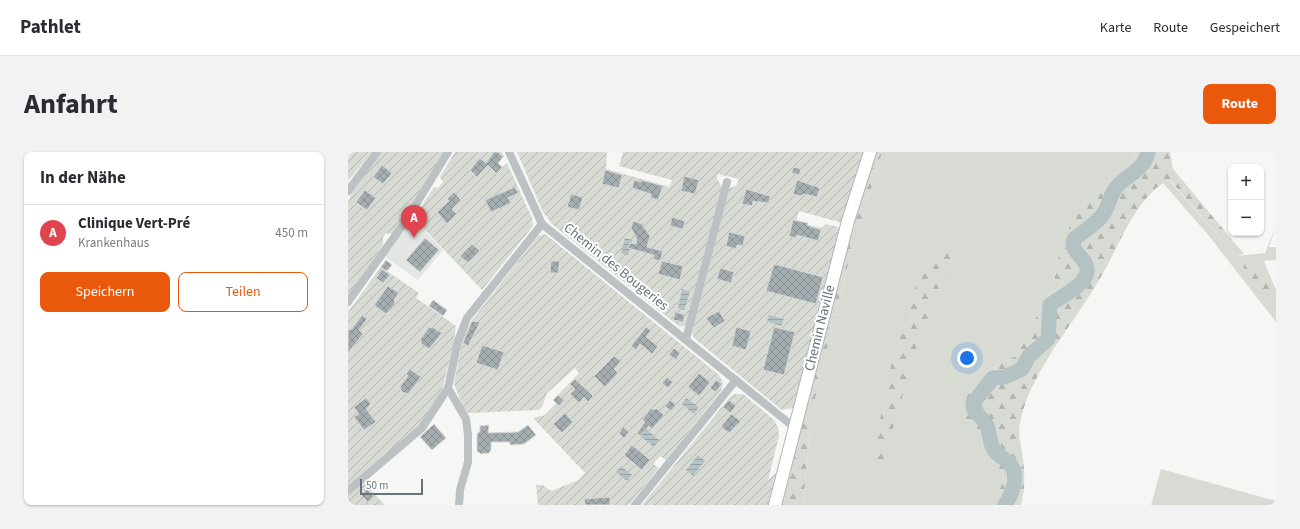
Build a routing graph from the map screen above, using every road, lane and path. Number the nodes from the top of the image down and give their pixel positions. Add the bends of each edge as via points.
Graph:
1 (377, 152) edge
2 (448, 152) edge
3 (509, 152) edge
4 (870, 152) edge
5 (727, 182) dead end
6 (348, 191) edge
7 (542, 224) junction
8 (348, 302) edge
9 (686, 339) junction
10 (736, 380) junction
11 (448, 388) junction
12 (795, 428) junction
13 (348, 491) edge
14 (459, 505) edge
15 (635, 505) edge
16 (775, 505) edge

1 - 6 street
2 - 8 street via 407,219
3 - 7 street, Chemin des Bougeries
4 - 12 street, Chemin Naville via 848,221
5 - 9 street
7 - 9 street, Chemin des Bougeries
7 - 11 street via 467,318 458,341
9 - 10 street, Chemin des Bougeries
10 - 12 street, Chemin des Bougeries
10 - 15 street
11 - 13 street via 422,428
11 - 14 street via 466,419 468,435 468,462 460,490
12 - 16 street, Chemin Naville

